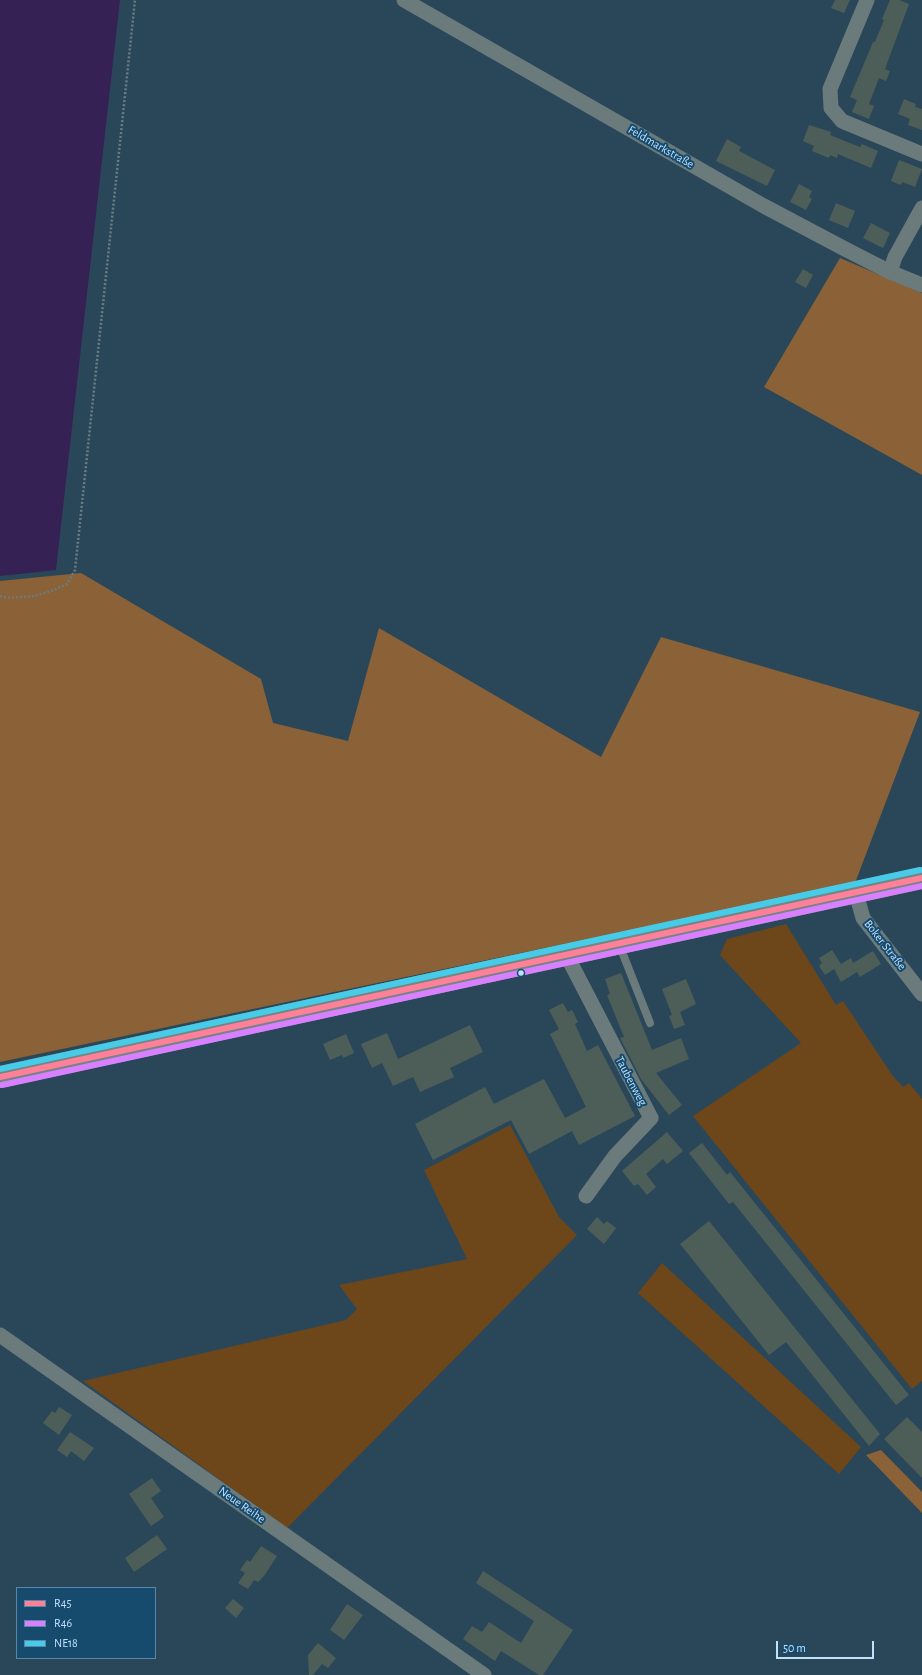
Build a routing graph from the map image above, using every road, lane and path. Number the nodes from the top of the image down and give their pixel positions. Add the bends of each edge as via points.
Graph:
1 (134, 0) edge
2 (404, 0) edge
3 (867, 0) edge
4 (922, 154) edge
5 (922, 208) edge
6 (890, 272) junction
7 (922, 285) edge
8 (0, 596) edge
9 (922, 878) edge
10 (856, 893) junction
11 (619, 944) junction
12 (566, 954) junction
13 (922, 994) edge
14 (650, 1023) dead end
15 (0, 1076) edge
16 (586, 1196) dead end
17 (0, 1335) edge
18 (484, 1675) edge

1 - 8 path via 75,570 66,584 54,590 34,596
2 - 6 street, Feldmarkstraße via 762,205
3 - 4 street via 830,89 831,108 842,121
5 - 6 street via 895,257
6 - 7 street, Feldmarkstraße
9 - 10 main road
10 - 11 main road
10 - 13 street, Boker Straße via 863,918
11 - 12 main road
11 - 14 lane
12 - 15 main road
12 - 16 street, Taubenweg via 651,1118 614,1156
17 - 18 street, Neue Reihe

